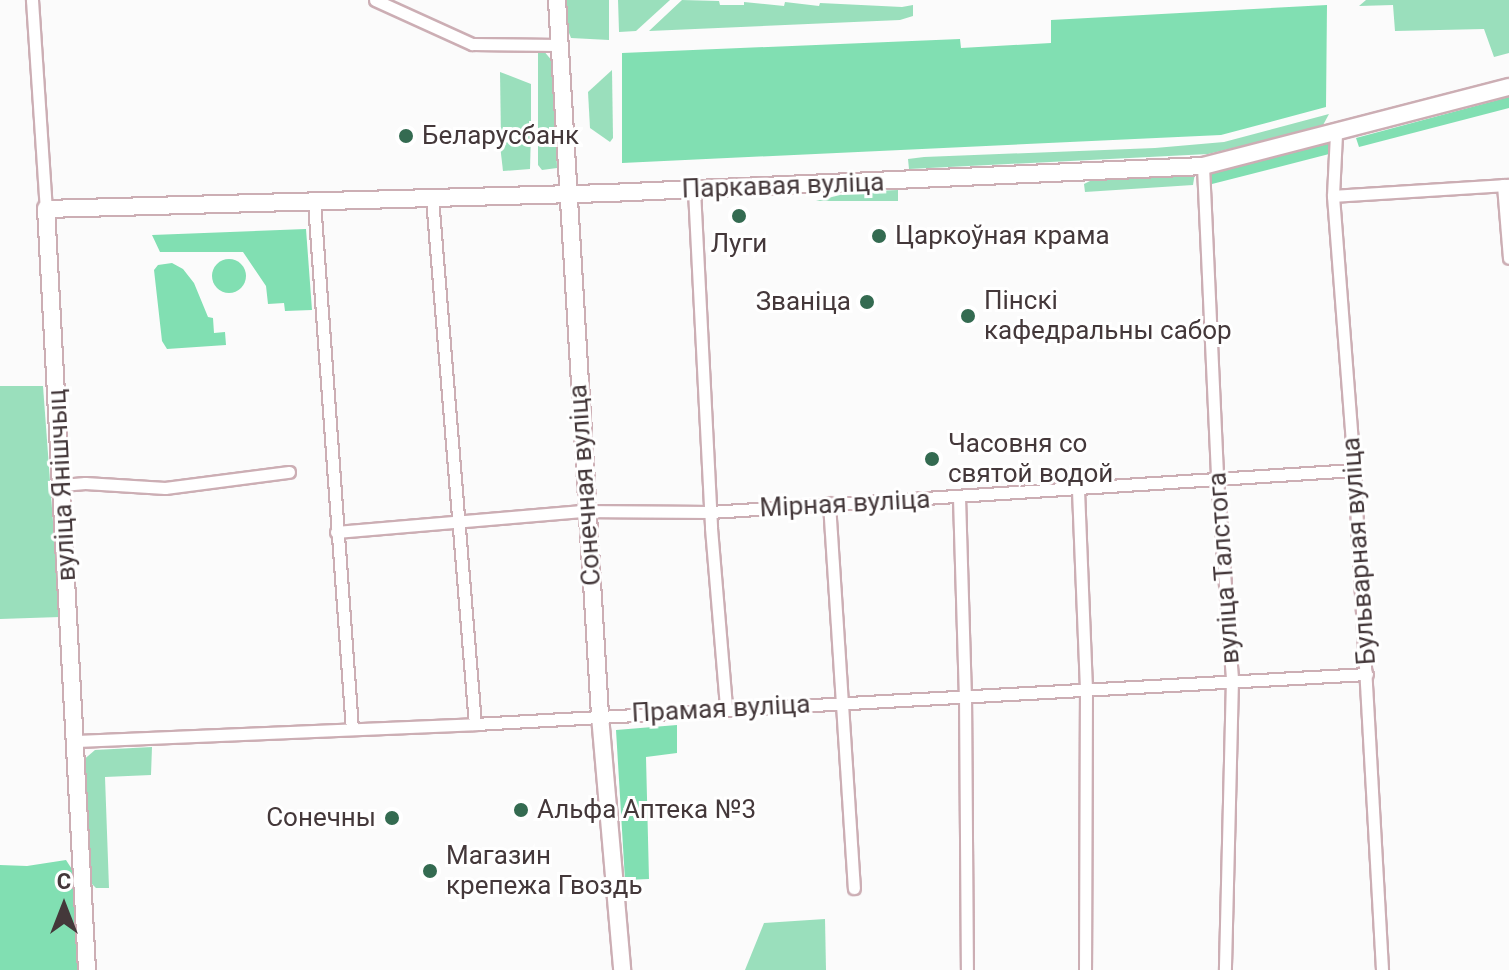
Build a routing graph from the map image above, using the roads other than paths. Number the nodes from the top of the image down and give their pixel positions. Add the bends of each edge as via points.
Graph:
1 (32, 0) edge
2 (375, 0) edge
3 (557, 0) edge
4 (558, 45) junction
5 (1509, 87) edge
6 (1336, 134) junction
7 (1203, 166) junction
8 (1506, 185) edge
9 (694, 190) junction
10 (569, 194) junction
11 (1333, 196) junction
12 (432, 198) junction
13 (1509, 198) edge
14 (314, 202) junction
15 (46, 209) junction
16 (1509, 258) edge
17 (1354, 470) junction
18 (289, 472) dead end
19 (1217, 479) junction
20 (62, 485) junction
21 (1078, 490) junction
22 (959, 497) junction
23 (829, 503) junction
24 (710, 512) junction
25 (587, 513) junction
26 (457, 521) junction
27 (336, 532) junction
28 (1367, 674) junction
29 (1232, 679) junction
30 (1086, 687) junction
31 (965, 694) junction
32 (844, 701) junction
33 (726, 708) junction
34 (600, 716) junction
35 (475, 724) junction
36 (352, 729) junction
37 (76, 741) junction
38 (854, 888) dead end
39 (87, 970) edge
40 (622, 970) edge
41 (967, 970) edge
42 (1085, 970) edge
43 (1225, 970) edge
44 (1382, 970) edge

1 - 15 street, вуліца Янішчыц
2 - 4 street via 472,44
3 - 4 street, Сонечная вуліца
4 - 10 street, Сонечная вуліца
5 - 6 street, Паркавая вуліца
6 - 7 street, Паркавая вуліца
6 - 11 street, Бульварная вуліца
7 - 9 street, Паркавая вуліца
7 - 19 street, вуліца Талстога
8 - 11 street
8 - 13 street
8 - 16 street
9 - 10 street, Паркавая вуліца
9 - 24 street
10 - 12 street, Паркавая вуліца
10 - 25 street, Сонечная вуліца
11 - 17 street, Бульварная вуліца
12 - 14 street, Паркавая вуліца
12 - 26 street
14 - 15 street, Паркавая вуліца
14 - 27 street
15 - 20 street, вуліца Янішчыц
17 - 19 street, Мірная вуліца
17 - 28 street, Бульварная вуліца
18 - 20 street via 165,488
19 - 21 street, Мірная вуліца
19 - 29 street, вуліца Талстога
20 - 37 street, вуліца Янішчыц
21 - 22 street, Мірная вуліца
21 - 30 street
22 - 23 street, Мірная вуліца
22 - 31 street
23 - 24 street, Мірная вуліца
23 - 32 street
24 - 25 street, Мірная вуліца
24 - 33 street
25 - 26 street, Мірная вуліца
25 - 34 street, Сонечная вуліца
26 - 27 street, Мірная вуліца
26 - 35 street
27 - 36 street
28 - 29 street, Прамая вуліца
28 - 44 street, Бульварная вуліца
29 - 30 street, Прамая вуліца
29 - 43 street, вуліца Талстога
30 - 31 street, Прамая вуліца
30 - 42 street
31 - 32 street, Прамая вуліца
31 - 41 street
32 - 33 street, Прамая вуліца
32 - 38 street
33 - 34 street, Прамая вуліца
34 - 35 street, Прамая вуліца
34 - 40 street, Сонечная вуліца
35 - 36 street, Прамая вуліца
36 - 37 street, Прамая вуліца
37 - 39 street, вуліца Янішчыц

